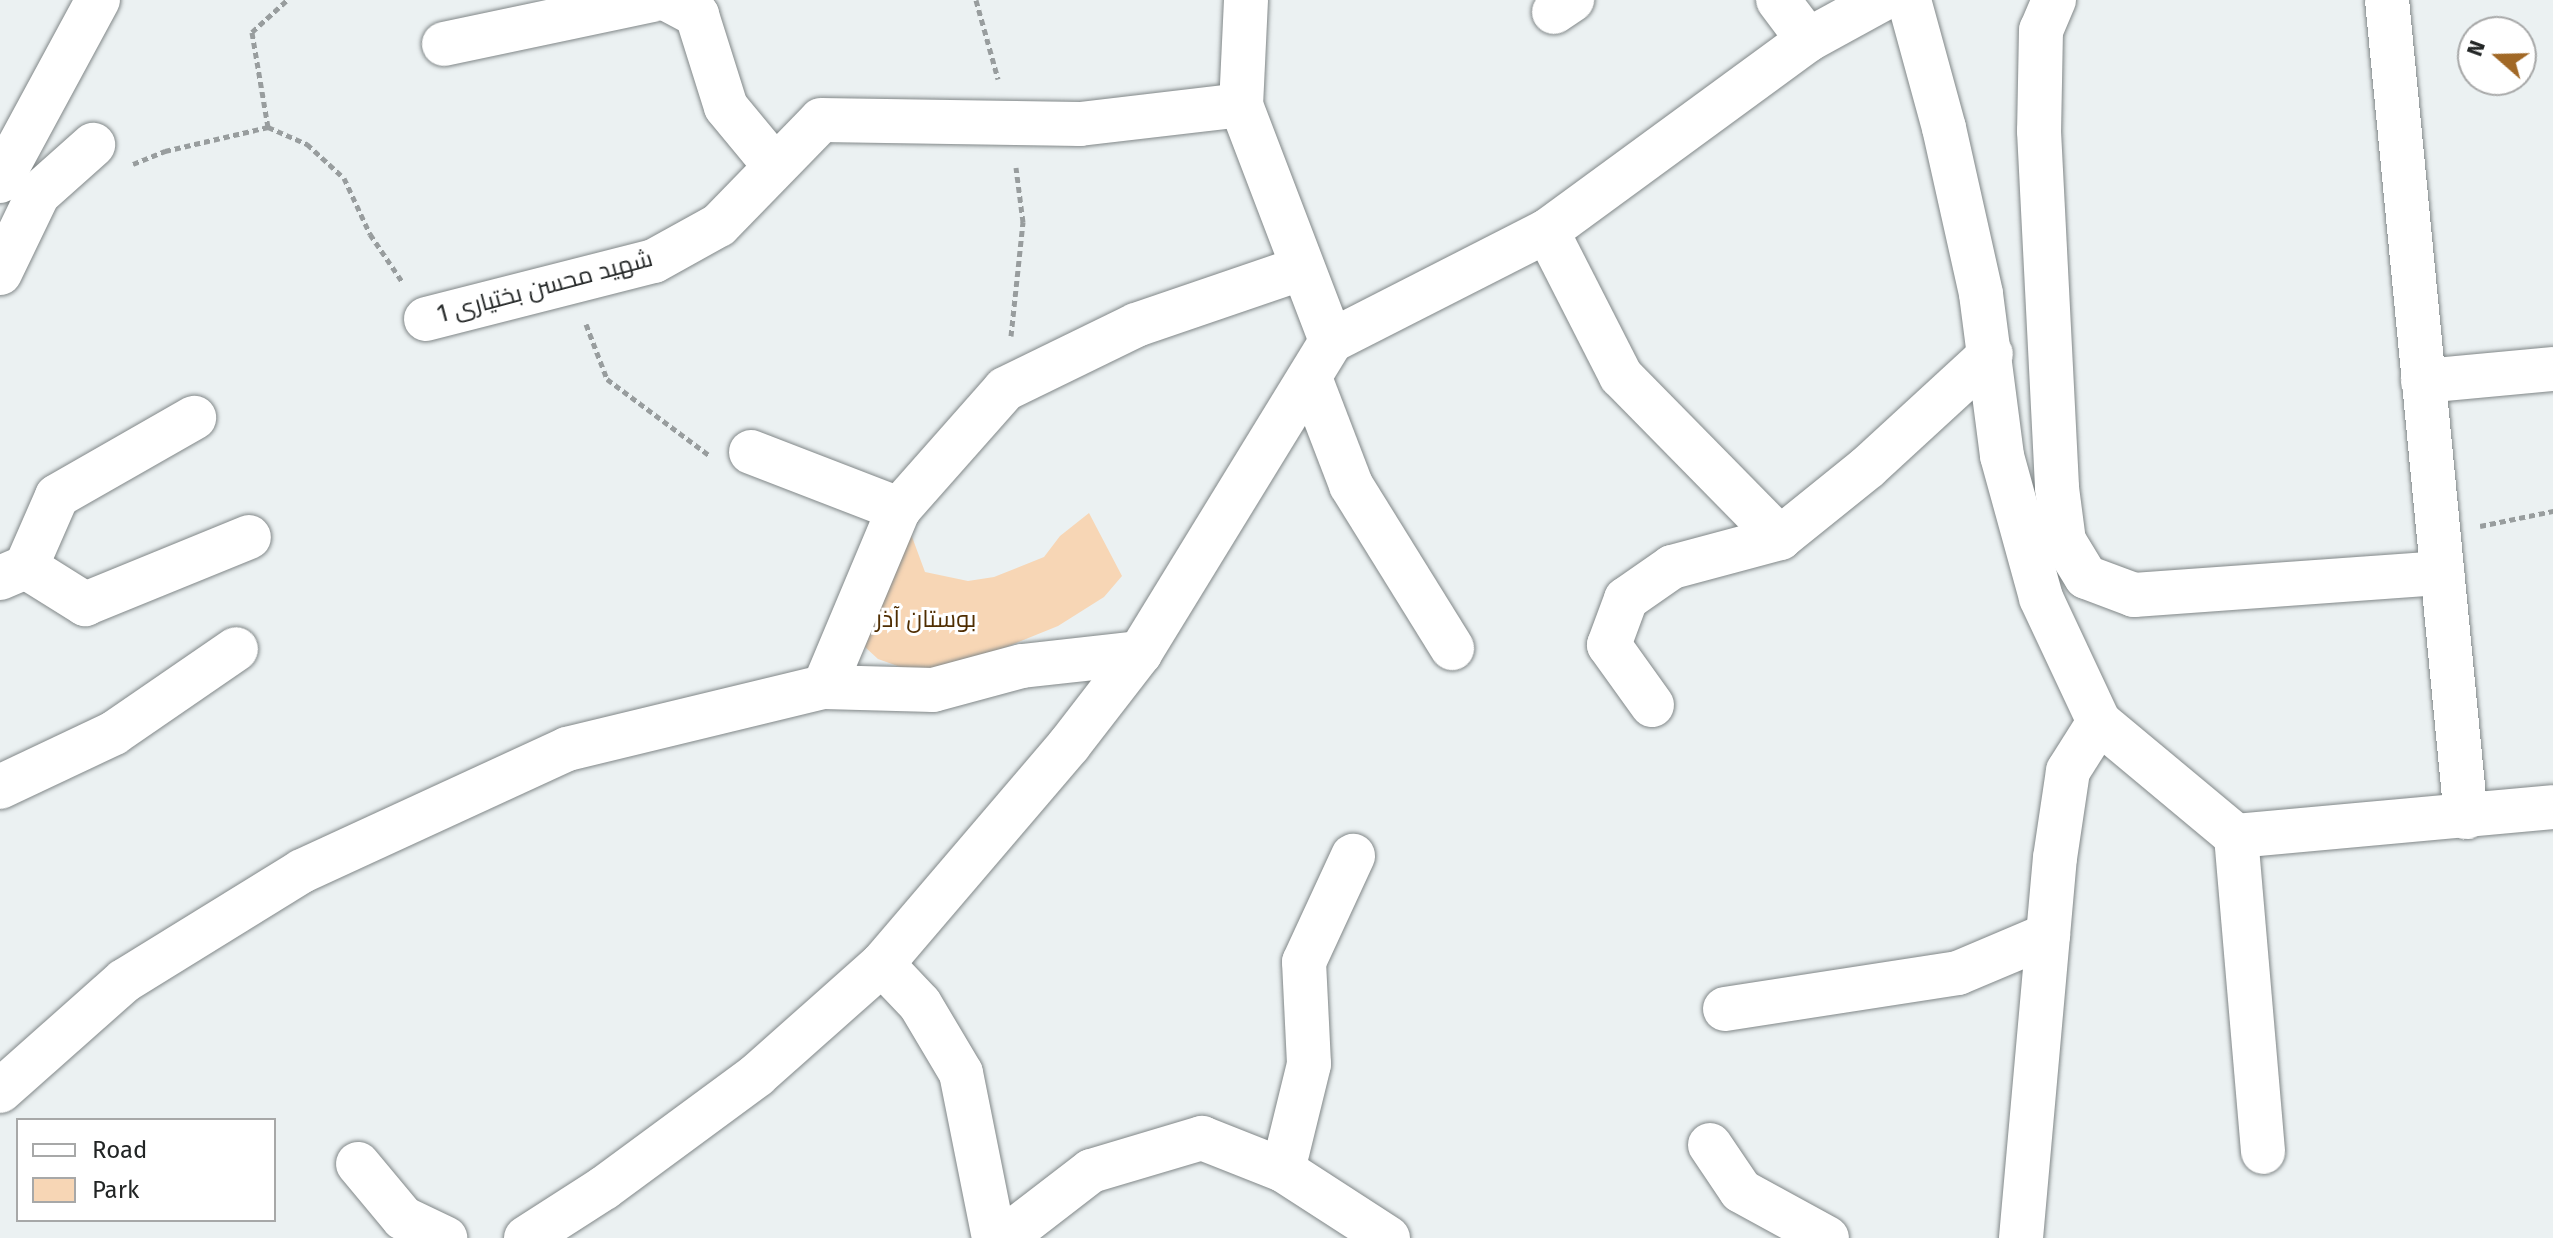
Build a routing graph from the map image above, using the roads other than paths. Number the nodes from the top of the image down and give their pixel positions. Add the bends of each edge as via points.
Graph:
1 (98, 0) edge
2 (652, 0) edge
3 (669, 0) edge
4 (1246, 0) edge
5 (1778, 0) edge
6 (1881, 0) edge
7 (1909, 0) edge
8 (2054, 0) edge
9 (2387, 0) edge
10 (1808, 40) junction
11 (444, 44) dead end
12 (1241, 105) junction
13 (83, 154) road end
14 (774, 165) junction
15 (0, 181) edge
16 (1547, 231) junction
17 (1300, 269) junction
18 (0, 273) edge
19 (426, 319) road end
20 (1331, 341) junction
21 (1991, 354) junction
22 (2553, 369) edge
23 (1310, 378) junction
24 (2423, 381) junction
25 (194, 418) dead end
26 (751, 452) road end
27 (899, 509) junction
28 (249, 537) dead end
29 (1780, 538) junction
30 (2440, 554) junction
31 (13, 573) edge
32 (1452, 648) dead end
33 (236, 649) dead end
34 (1140, 653) junction
35 (824, 687) junction
36 (1652, 705) dead end
37 (2099, 722) junction
38 (0, 787) edge
39 (2553, 809) edge
40 (2466, 817) junction
41 (2236, 836) junction
42 (1353, 856) dead end
43 (2048, 935) junction
44 (882, 964) junction
45 (1725, 1009) dead end
46 (0, 1091) edge
47 (1710, 1145) dead end
48 (2263, 1152) dead end
49 (358, 1164) dead end
50 (1283, 1170) junction
51 (445, 1238) edge
52 (526, 1238) edge
53 (994, 1238) edge
54 (1004, 1238) edge
55 (1388, 1238) edge
56 (1827, 1238) edge
57 (2021, 1238) edge

1 - 15 street
2 - 11 street
3 - 14 street via 697,15 726,107
4 - 12 street
5 - 10 street
6 - 10 street
7 - 21 street via 1944,128
8 - 30 street via 2041,30 2039,131 2057,488 2064,541 2086,577 2134,595
9 - 24 street
10 - 16 street
12 - 14 street, شهید محسن بختیاری 1 via 1080,124 821,120
12 - 17 street
13 - 18 street via 38,194
14 - 19 street, شهید محسن بختیاری 1 via 719,225 654,261
16 - 20 street
16 - 29 street via 1621,376
17 - 20 street
17 - 27 street via 1136,325 1005,389
20 - 23 street
21 - 29 street via 1868,467
21 - 37 street via 2002,456 2041,598
22 - 24 street
23 - 32 street via 1351,485
23 - 34 street
24 - 30 street
25 - 31 street via 57,496
26 - 27 street
27 - 35 street
28 - 31 street via 85,604
29 - 36 street via 1672,567 1626,599 1609,645
30 - 40 street
33 - 38 street via 114,733
34 - 35 street via 1022,666 933,690
34 - 44 street via 1069,745
35 - 46 street via 567,749 302,871 124,981
37 - 41 street
37 - 43 street via 2068,771
39 - 40 street
40 - 41 street
41 - 48 street
42 - 50 street via 1304,962 1309,1064
43 - 45 street via 1958,973
43 - 57 street
44 - 52 street via 757,1075 604,1188
44 - 53 street via 920,1004 961,1073
47 - 56 street via 1741,1191
49 - 51 street via 403,1218
50 - 54 street via 1202,1138 1091,1171
50 - 55 street

